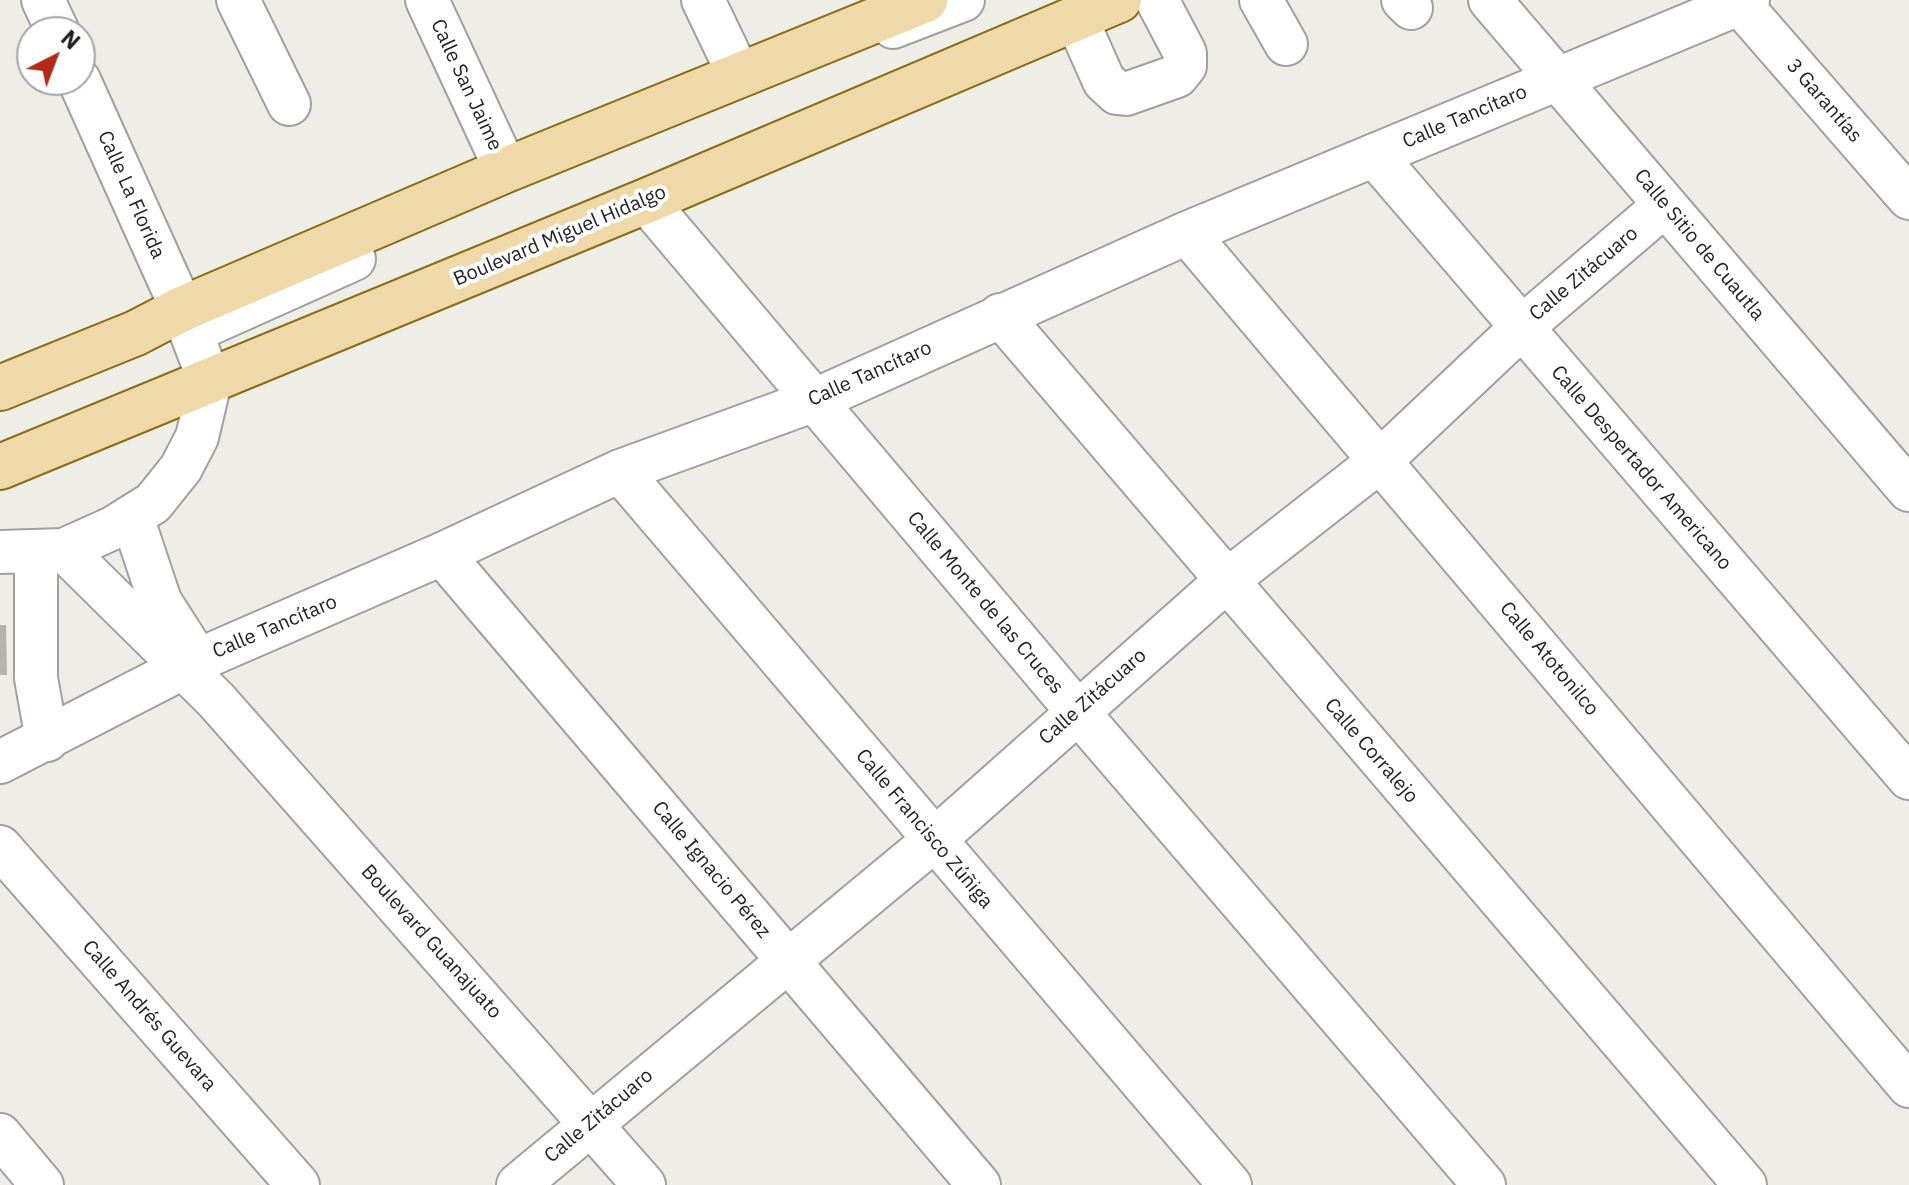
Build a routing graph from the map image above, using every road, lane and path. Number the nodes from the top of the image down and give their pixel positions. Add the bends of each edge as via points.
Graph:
1 (238, 0) edge
2 (427, 0) edge
3 (703, 0) edge
4 (925, 0) edge
5 (963, 0) edge
6 (1119, 0) edge
7 (1157, 0) edge
8 (1261, 0) edge
9 (1490, 0) edge
10 (1744, 2) edge
11 (1083, 9) edge
12 (1286, 44) dead end
13 (739, 75) junction
14 (1559, 77) junction
15 (86, 96) edge
16 (289, 104) dead end
17 (1375, 156) junction
18 (506, 170) junction
19 (1909, 198) edge
20 (646, 201) junction
21 (1665, 205) junction
22 (1187, 233) junction
23 (1000, 315) junction
24 (1521, 328) junction
25 (136, 333) junction
26 (197, 347) junction
27 (0, 388) edge
28 (815, 400) junction
29 (0, 404) edge
30 (0, 413) edge
31 (0, 449) edge
32 (1381, 460) junction
33 (0, 467) edge
34 (620, 471) junction
35 (1909, 490) edge
36 (132, 517) junction
37 (33, 551) edge
38 (442, 554) junction
39 (1225, 582) junction
40 (190, 665) junction
41 (18, 681) edge
42 (1077, 711) junction
43 (47, 740) junction
44 (0, 762) edge
45 (1909, 778) edge
46 (933, 841) junction
47 (0, 847) edge
48 (789, 961) junction
49 (1909, 1086) edge
50 (591, 1122) junction
51 (0, 1135) edge
52 (42, 1185) edge
53 (298, 1185) edge
54 (518, 1185) edge
55 (644, 1185) edge
56 (979, 1185) edge
57 (1230, 1185) edge
58 (1484, 1185) edge
59 (1745, 1185) edge

1 - 16 street
2 - 18 street, Calle San Jaime
3 - 13 street
4 - 13 main road, Boulevard Miguel Hidalgo
5 - 26 street via 484,202
6 - 11 main road, Boulevard Miguel Hidalgo
7 - 11 street via 1185,53 1185,66 1177,76 1126,94 1104,81
8 - 12 street
9 - 14 street, Calle Sitio de Cuautla
10 - 14 street, Calle Tancítaro
10 - 19 street, 3 Garantías
11 - 20 main road, Boulevard Miguel Hidalgo
11 - 26 street
13 - 18 main road, Boulevard Miguel Hidalgo
14 - 17 street, Calle Tancítaro
14 - 21 street, Calle Sitio de Cuautla
15 - 26 street, Calle La Florida
17 - 22 street, Calle Tancítaro
17 - 24 street, Calle Despertador Americano
18 - 26 main road, Boulevard Miguel Hidalgo
20 - 26 main road, Boulevard Miguel Hidalgo
20 - 28 street, Calle Monte de las Cruces
21 - 24 street, Calle Zitácuaro
21 - 35 street, Calle Sitio de Cuautla
22 - 23 street, Calle Tancítaro
22 - 32 street, Calle Atotonilco
23 - 28 street, Calle Tancítaro
23 - 39 street, Calle Corralejo
24 - 32 street, Calle Zitácuaro
24 - 45 street, Calle Despertador Americano
25 - 26 main road, Boulevard Miguel Hidalgo
25 - 27 main road, Boulevard Miguel Hidalgo
25 - 29 street
25 - 30 main road via 120,352 78,379
26 - 31 street
26 - 33 main road, Boulevard Miguel Hidalgo
26 - 36 street via 197,437 153,503
28 - 34 street, Calle Tancítaro
28 - 42 street, Calle Monte de las Cruces
32 - 39 street, Calle Zitácuaro
32 - 49 street, Calle Atotonilco
34 - 38 street, Calle Tancítaro
34 - 46 street, Calle Francisco Zúñiga
36 - 37 street
36 - 40 street, Boulevard Guanajuato via 160,601
37 - 40 street, Boulevard Guanajuato
37 - 41 street
38 - 40 street, Calle Tancítaro
38 - 48 street, Calle Ignacio Pérez
39 - 42 street, Calle Zitácuaro
39 - 59 street, Calle Corralejo
40 - 43 street, Calle Tancítaro
40 - 50 street, Boulevard Guanajuato
41 - 43 street
42 - 46 street, Calle Zitácuaro
42 - 58 street, Calle Monte de las Cruces
43 - 44 street, Calle Tancítaro
46 - 48 street, Calle Zitácuaro
46 - 57 street, Calle Francisco Zúñiga
47 - 53 street, Calle Andrés Guevara
48 - 50 street, Calle Zitácuaro
48 - 56 street, Calle Ignacio Pérez
50 - 54 street, Calle Zitácuaro
50 - 55 street, Boulevard Guanajuato
51 - 52 street

